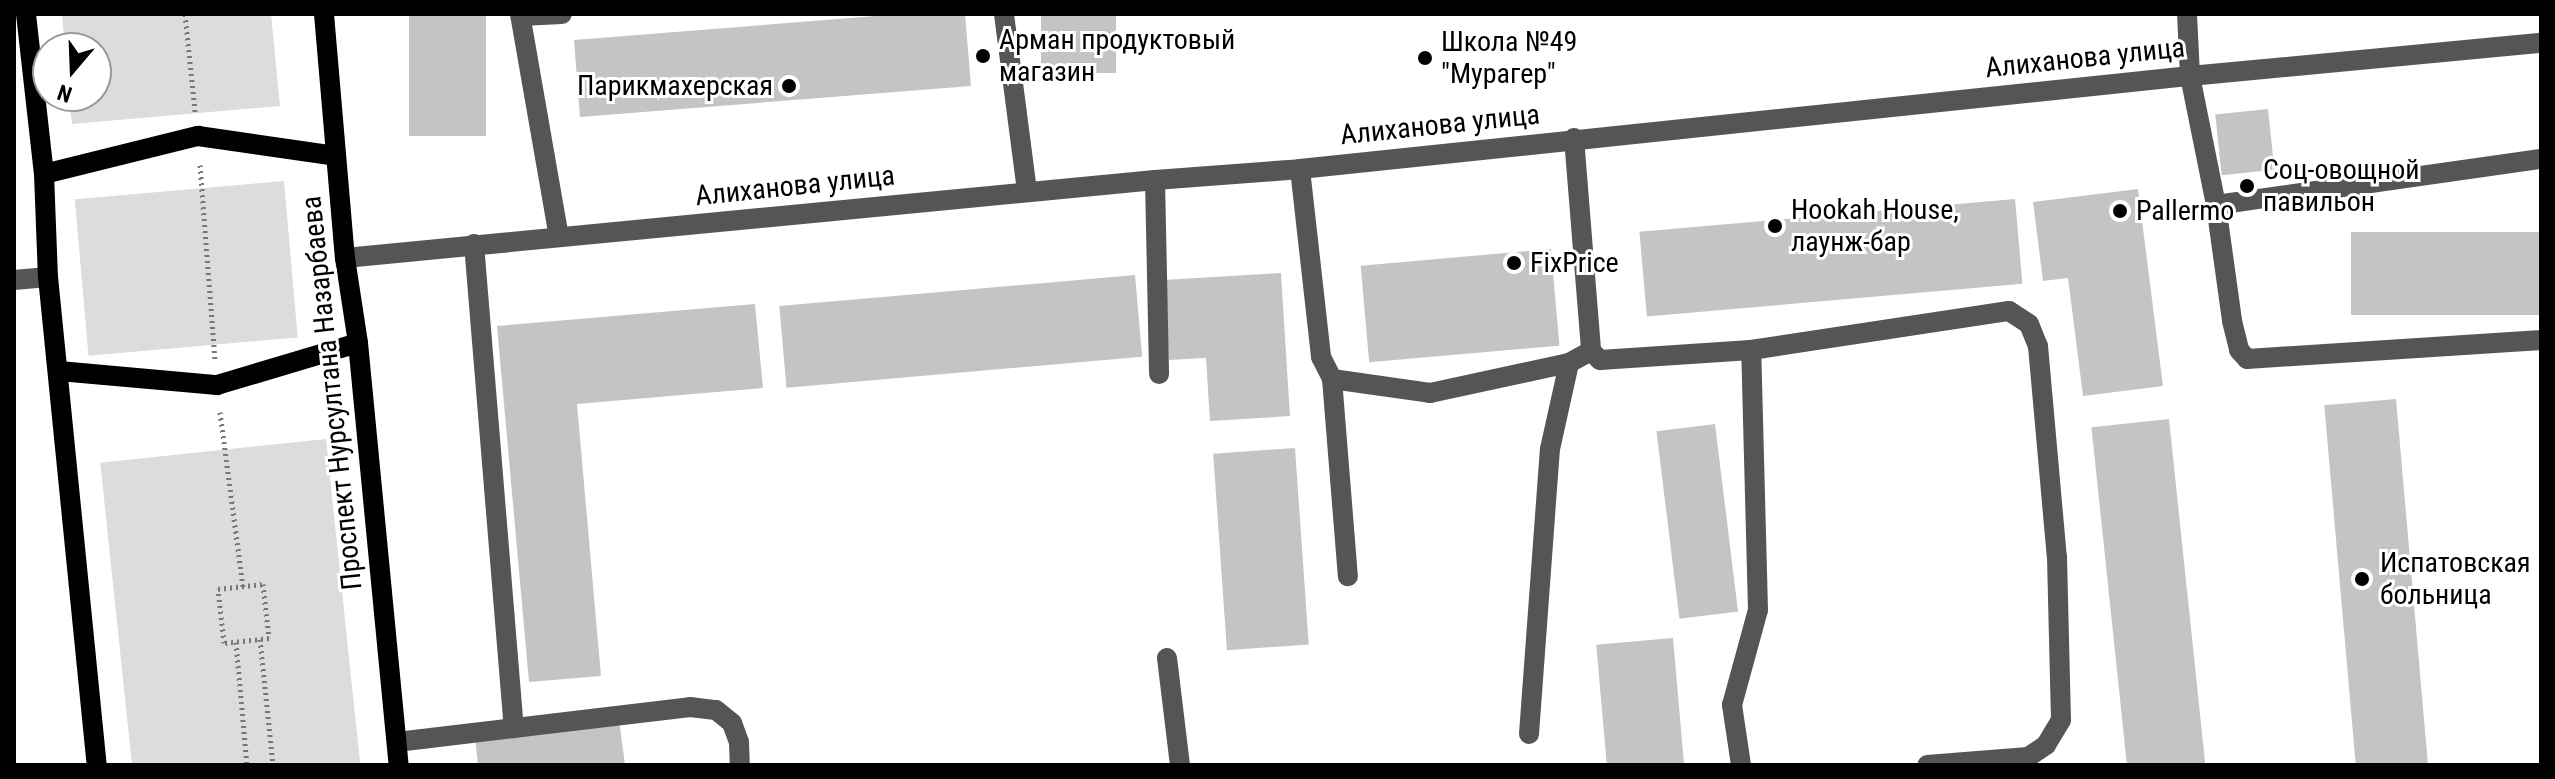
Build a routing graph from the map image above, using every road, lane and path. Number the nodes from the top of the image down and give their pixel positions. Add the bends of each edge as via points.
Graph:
1 (26, 14) edge
2 (185, 14) edge
3 (324, 14) edge
4 (562, 14) edge
5 (1004, 14) edge
6 (2187, 14) edge
7 (520, 15) edge
8 (2541, 43) edge
9 (2190, 76) junction
10 (198, 136) junction
11 (1574, 138) junction
12 (336, 156) junction
13 (2541, 159) edge
14 (1300, 169) junction
15 (44, 174) junction
16 (1155, 180) junction
17 (1027, 192) junction
18 (2216, 205) junction
19 (559, 237) junction
20 (474, 244) junction
21 (345, 258) junction
22 (48, 277) junction
23 (14, 280) edge
24 (2541, 340) edge
25 (358, 343) junction
26 (1751, 350) junction
27 (1591, 351) junction
28 (1569, 363) junction
29 (59, 371) junction
30 (1159, 374) dead end
31 (1332, 379) junction
32 (217, 385) junction
33 (1348, 576) dead end
34 (243, 586) junction
35 (260, 639) junction
36 (236, 642) junction
37 (1167, 658) dead end
38 (514, 728) junction
39 (1529, 734) dead end
40 (397, 742) junction
41 (97, 765) edge
42 (247, 765) edge
43 (273, 765) edge
44 (399, 765) edge
45 (740, 765) edge
46 (1180, 765) edge
47 (1741, 765) edge
48 (1927, 765) edge

1 - 15 main road
2 - 10 path
3 - 12 main road, Проспект Нурсултана Назарбаева
4 - 7 street
5 - 17 street
6 - 9 street
7 - 19 street
8 - 9 street, Алиханова улица
9 - 11 street, Алиханова улица
9 - 18 street
10 - 12 main road
10 - 15 main road
10 - 32 path
11 - 14 street, Алиханова улица
11 - 27 street
12 - 21 main road, Проспект Нурсултана Назарбаева
13 - 18 street
14 - 16 street, Алиханова улица
14 - 31 street via 1321,357
15 - 22 main road
16 - 17 street, Алиханова улица
16 - 30 street
17 - 19 street, Алиханова улица
18 - 24 street via 2232,321 2239,350 2247,359
19 - 20 street, Алиханова улица
20 - 21 street, Алиханова улица
20 - 38 street
21 - 25 main road, Проспект Нурсултана Назарбаева
22 - 23 street
22 - 29 main road
25 - 32 main road
25 - 40 main road, Проспект Нурсултана Назарбаева
26 - 27 street via 1614,361 1600,360
26 - 47 street via 1758,610 1732,705
26 - 48 street via 2009,311 2029,324 2038,346 2057,557 2061,720 2046,745 2028,757
27 - 28 street
28 - 31 street via 1430,393
28 - 39 street via 1550,449
29 - 32 main road
29 - 41 main road
31 - 33 street
32 - 34 path
34 - 35 path via 263,584 269,638
34 - 36 path via 218,589 224,643
35 - 36 path
35 - 43 path
36 - 42 path
37 - 46 street
38 - 40 street
38 - 45 street via 690,707 716,710 732,723
40 - 44 main road, Проспект Нурсултана Назарбаева

